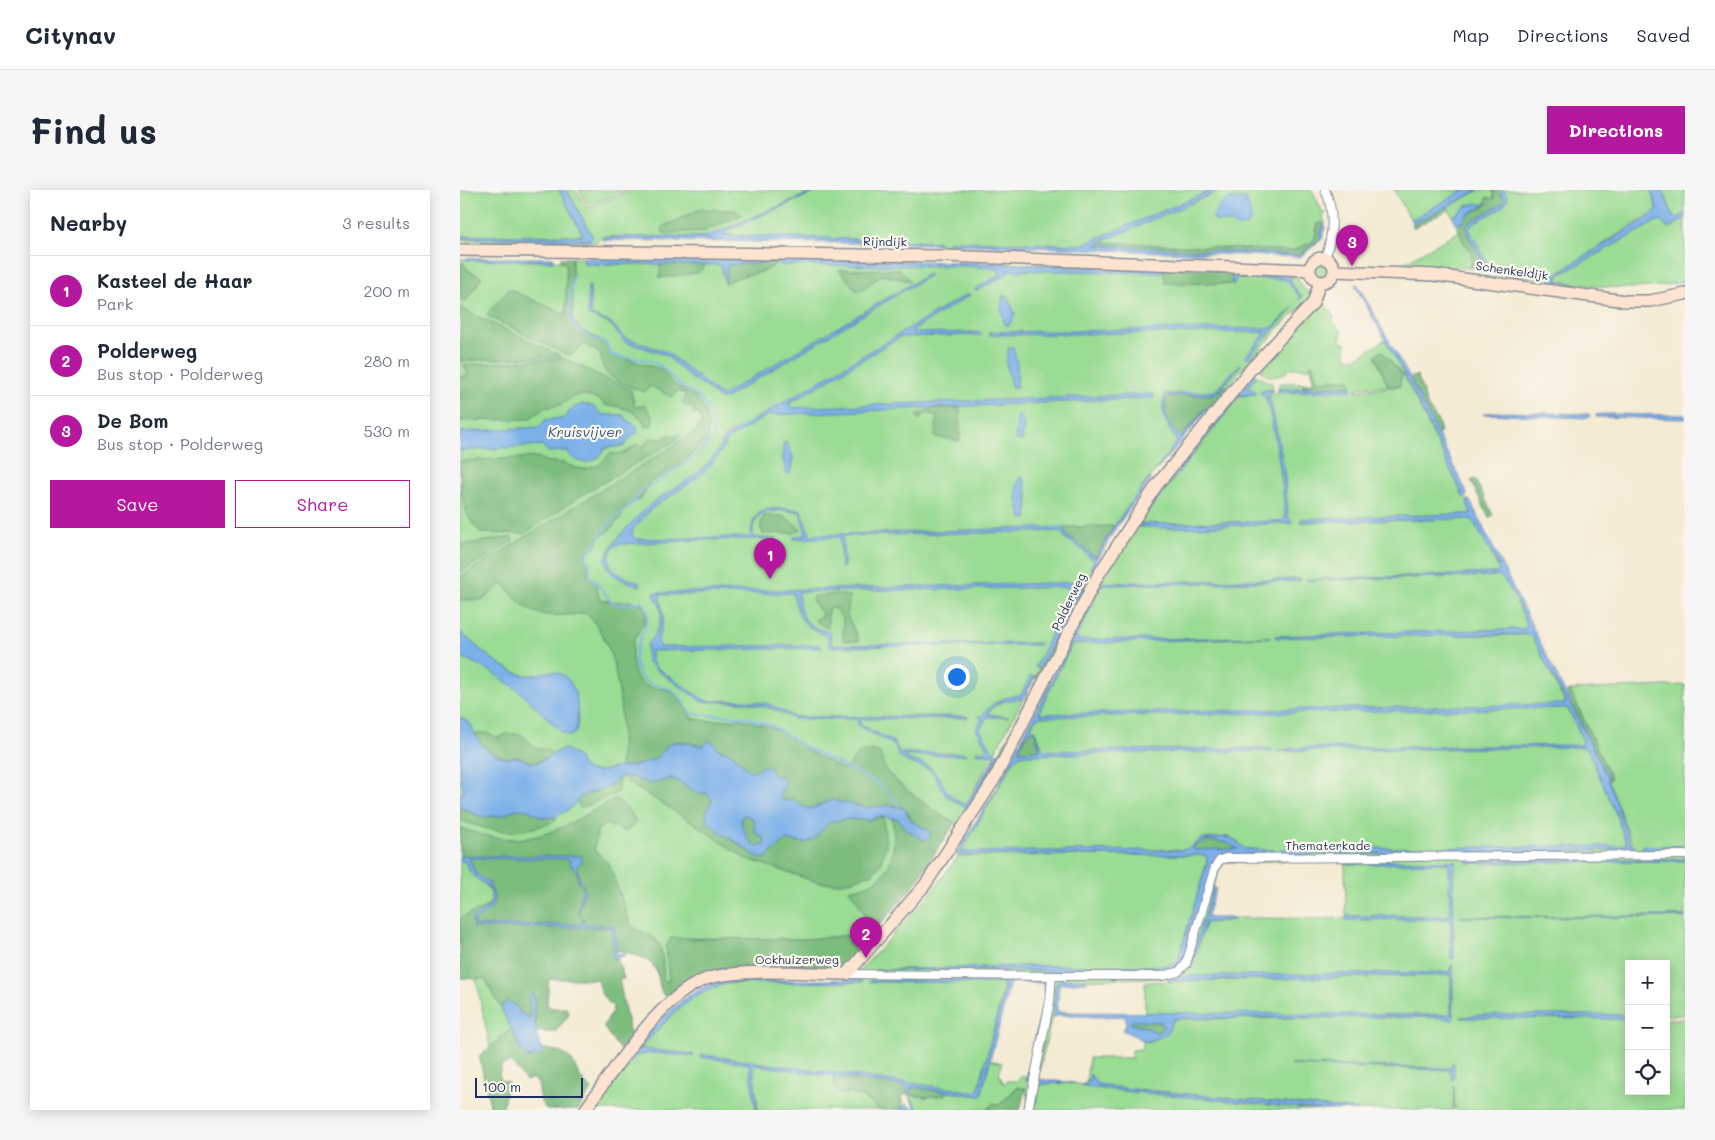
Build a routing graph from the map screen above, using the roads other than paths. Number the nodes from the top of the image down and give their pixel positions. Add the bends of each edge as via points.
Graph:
1 (1325, 190) edge
2 (460, 250) edge
3 (1325, 258) junction
4 (1310, 270) junction
5 (1334, 271) junction
6 (1320, 282) junction
7 (1685, 294) edge
8 (1685, 855) edge
9 (847, 974) junction
10 (1052, 976) junction
11 (585, 1110) edge
12 (1028, 1110) edge

1 - 3 street via 1332,222
2 - 4 street, Rijndijk via 944,256
3 - 4 street via 1315,260
3 - 5 street via 1334,265
4 - 6 street via 1314,280
5 - 6 street via 1332,278
5 - 7 street, Schenkeldijk via 1370,271 1515,285 1616,300 1650,300
6 - 9 street, Polderweg via 1314,303 1251,369 1150,494 1097,577 994,780 925,885
8 - 10 street, Thematerkade via 1226,858 1215,867 1186,964 1178,972 1162,976
9 - 10 street, Ockhuizerweg
9 - 11 street, Ockhuizerweg via 742,973 712,977 689,988 666,1006 640,1034
10 - 12 street

